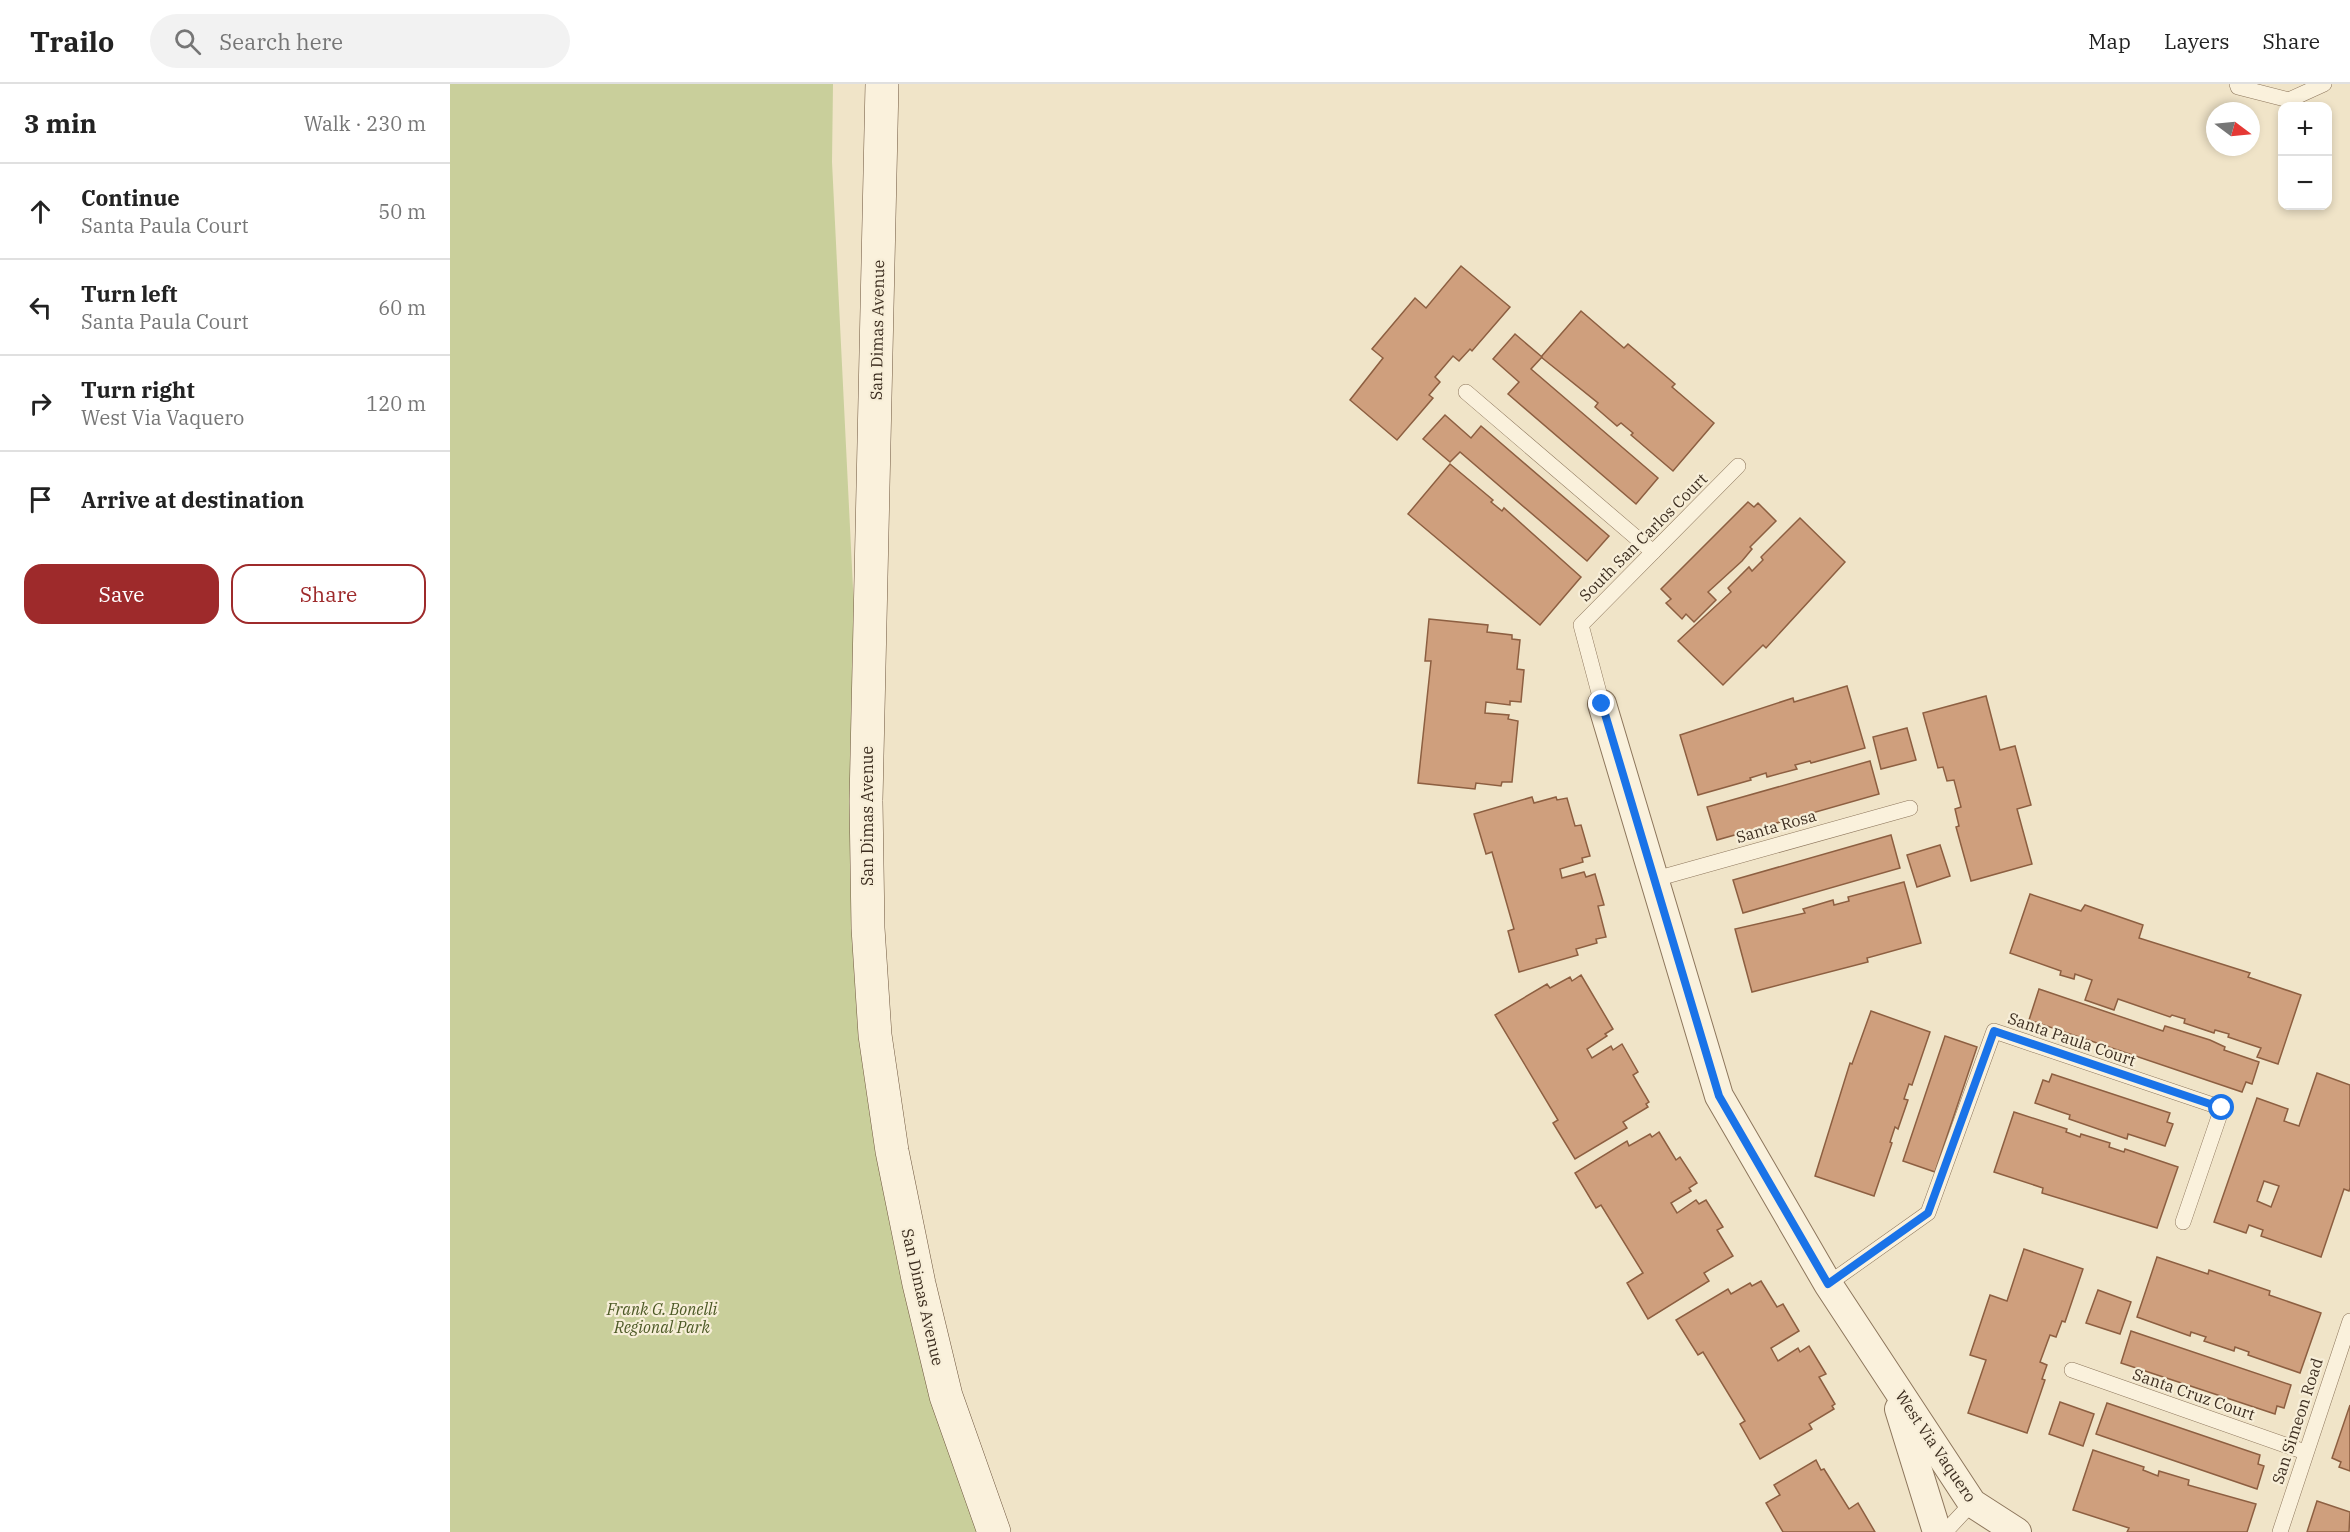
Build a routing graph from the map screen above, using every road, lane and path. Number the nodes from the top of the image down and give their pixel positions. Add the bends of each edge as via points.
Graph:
1 (882, 84) edge
2 (2237, 84) edge
3 (2324, 84) edge
4 (1467, 392) dead end
5 (1738, 466) dead end
6 (1653, 552) junction
7 (1602, 704) joint
8 (1910, 807) dead end
9 (1652, 880) junction
10 (2182, 1222) dead end
11 (1828, 1284) junction
12 (2350, 1321) edge
13 (2072, 1370) dead end
14 (1888, 1376) junction
15 (2305, 1452) junction
16 (1972, 1503) junction
17 (993, 1532) edge
18 (1937, 1532) edge
19 (1945, 1532) edge
20 (2017, 1532) edge
21 (2280, 1532) edge

1 - 17 street, San Dimas Avenue via 866,801 875,1035 892,1151 919,1284 946,1396
2 - 3 lane via 2289,100
4 - 6 lane
5 - 6 lane, South San Carlos Court
6 - 7 lane, South San Carlos Court via 1581,625
7 - 9 street, West Via Vaquero
8 - 9 lane, Santa Rosa
9 - 11 street, West Via Vaquero via 1719,1096
10 - 11 lane, Santa Paula Court via 2222,1108 1994,1031 1928,1213
11 - 14 street, West Via Vaquero
12 - 15 lane, San Simeon Road
13 - 15 lane, Santa Cruz Court
14 - 16 street, West Via Vaquero
14 - 18 street, West Via Vaquero
15 - 21 lane, San Simeon Road
16 - 19 lane
16 - 20 street, West Via Vaquero

